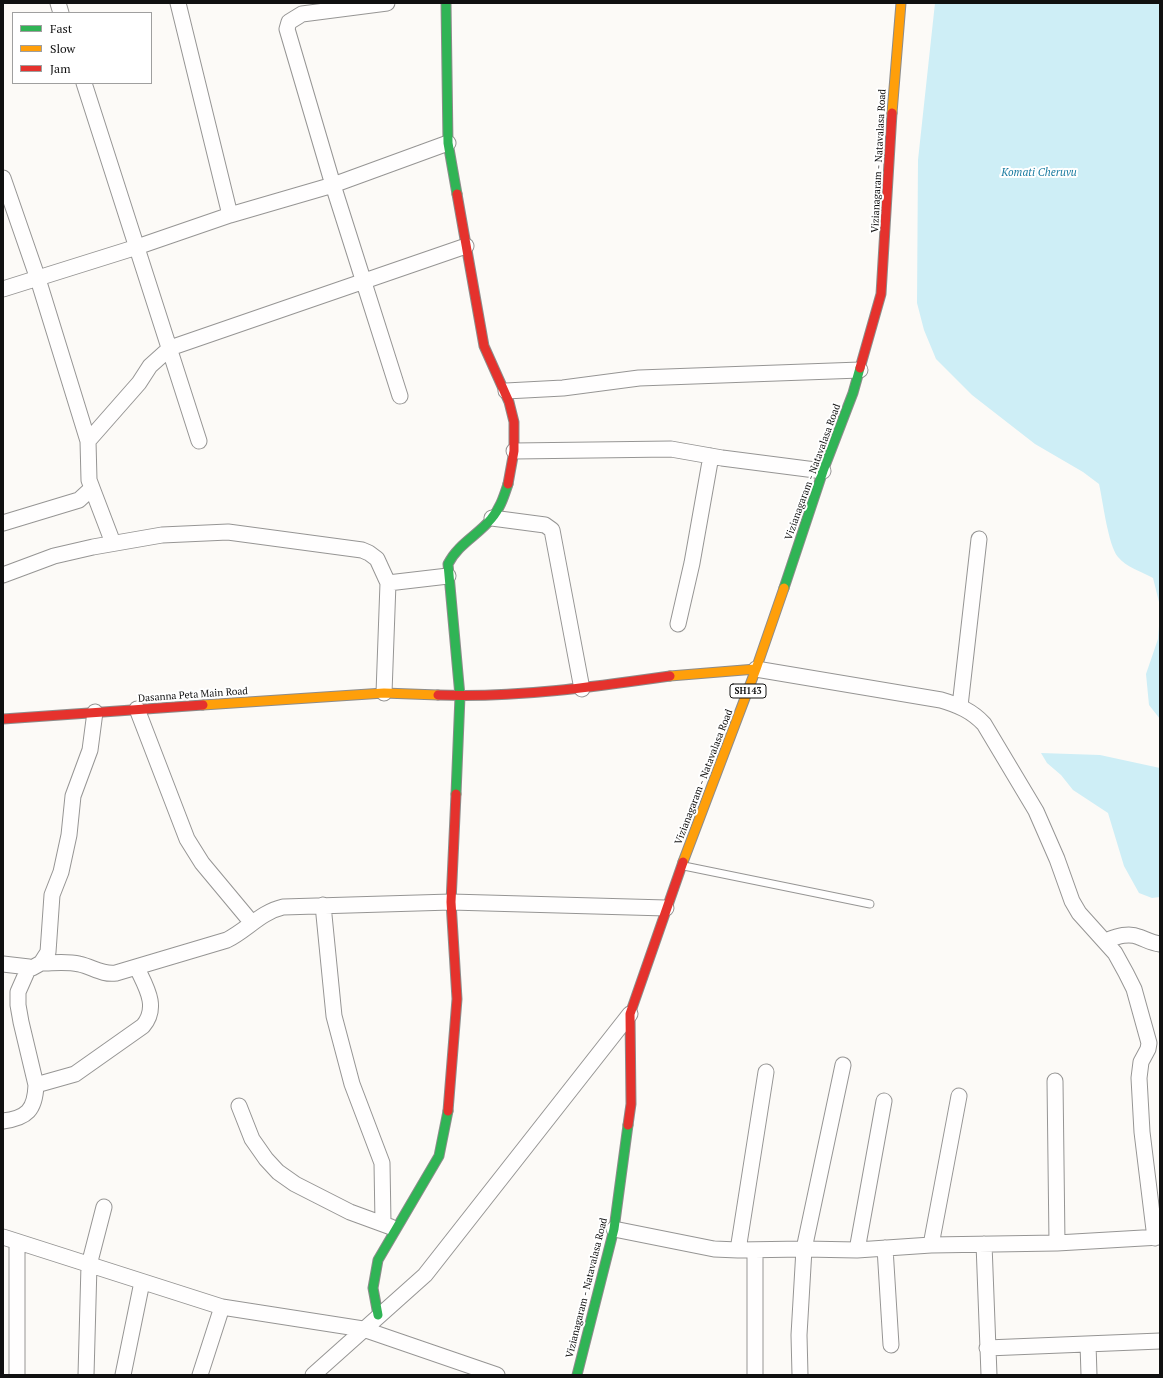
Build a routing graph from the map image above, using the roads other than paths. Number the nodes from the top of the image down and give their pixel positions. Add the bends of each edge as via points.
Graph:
1 (178, 3) edge
2 (387, 3) edge
3 (446, 3) edge
4 (901, 3) edge
5 (84, 84) edge
6 (448, 142) junction
7 (3, 178) edge
8 (333, 185) junction
9 (230, 215) junction
10 (466, 246) junction
11 (137, 248) junction
12 (38, 279) junction
13 (363, 280) junction
14 (3, 289) edge
15 (170, 348) junction
16 (860, 370) junction
17 (506, 391) junction
18 (400, 396) dead end
19 (88, 441) junction
20 (200, 441) dead end
21 (514, 451) junction
22 (711, 456) junction
23 (823, 471) junction
24 (92, 488) junction
25 (492, 518) junction
26 (3, 523) edge
27 (979, 539) dead end
28 (113, 543) junction
29 (3, 575) edge
30 (448, 576) junction
31 (388, 583) junction
32 (678, 624) dead end
33 (756, 669) junction
34 (582, 689) junction
35 (384, 693) junction
36 (460, 696) junction
37 (960, 706) junction
38 (137, 709) junction
39 (95, 712) junction
40 (3, 718) edge
41 (682, 866) junction
42 (451, 902) junction
43 (870, 904) dead end
44 (323, 905) junction
45 (666, 908) junction
46 (252, 923) junction
47 (1105, 941) junction
48 (1160, 944) edge
49 (3, 964) edge
50 (35, 965) junction
51 (137, 968) junction
52 (630, 1014) junction
53 (843, 1065) dead end
54 (766, 1072) dead end
55 (1055, 1081) dead end
56 (36, 1085) junction
57 (959, 1096) dead end
58 (884, 1101) dead end
59 (239, 1106) dead end
60 (3, 1121) edge
61 (104, 1207) dead end
62 (389, 1226) junction
63 (614, 1229) junction
64 (3, 1237) edge
65 (1157, 1238) edge
66 (17, 1242) junction
67 (1057, 1243) junction
68 (984, 1244) junction
69 (931, 1245) junction
70 (885, 1248) junction
71 (804, 1249) junction
72 (738, 1250) junction
73 (755, 1250) junction
74 (857, 1250) junction
75 (89, 1265) junction
76 (142, 1282) junction
77 (222, 1307) junction
78 (378, 1315) junction
79 (363, 1329) junction
80 (1160, 1341) edge
81 (1088, 1344) junction
82 (891, 1345) dead end
83 (987, 1348) junction
84 (474, 1372) edge
85 (17, 1375) edge
86 (86, 1375) edge
87 (123, 1375) edge
88 (200, 1375) edge
89 (313, 1375) edge
90 (497, 1375) edge
91 (577, 1375) edge
92 (755, 1375) edge
93 (800, 1375) edge
94 (989, 1375) edge
95 (1090, 1375) edge

1 - 9 street
2 - 8 street via 302,14 289,22 289,37
3 - 6 street
4 - 16 street, Vizianagaram - Natavalasa Road / SH143 via 881,294
5 - 11 street
6 - 8 street
6 - 10 street
7 - 12 street
8 - 9 street
8 - 13 street
9 - 11 street
10 - 13 street
10 - 17 street via 484,346
11 - 12 street
11 - 15 street
12 - 14 street
12 - 19 street
13 - 15 street
13 - 18 street
15 - 19 street via 150,366 139,383
15 - 20 street
16 - 17 street via 638,378 564,388
16 - 23 street, Vizianagaram - Natavalasa Road / SH143
17 - 21 street via 514,420
19 - 24 street via 89,480
21 - 22 street via 671,449
21 - 25 street via 502,503
22 - 23 street
22 - 32 street
23 - 33 street, Vizianagaram - Natavalasa Road / SH143
24 - 26 street via 79,500
24 - 28 street
25 - 30 street via 451,557
25 - 34 street via 545,524 552,530
27 - 37 street
28 - 29 street via 54,556
28 - 31 street via 162,535 228,532 362,550 377,559
30 - 31 street
30 - 36 street
31 - 35 street
33 - 34 street, Dasanna Peta Main Road via 685,674
33 - 37 street via 941,700
33 - 41 street, Vizianagaram - Natavalasa Road / SH143
34 - 36 street, Dasanna Peta Main Road
35 - 36 street, Dasanna Peta Main Road
35 - 38 street, Dasanna Peta Main Road
36 - 42 street
37 - 47 street via 975,714 990,733 1036,812 1072,901 1079,913
38 - 39 street, Dasanna Peta Main Road
38 - 46 street via 187,839 202,863
39 - 40 street, Dasanna Peta Main Road
39 - 50 street via 90,750 73,796 69,835 61,872 52,895 49,945 44,959
41 - 43 lane
41 - 45 street, Vizianagaram - Natavalasa Road / SH143
42 - 44 street
42 - 45 street
42 - 62 street via 457,999 444,1138 439,1156
44 - 46 street via 274,910
44 - 62 street via 334,1016 352,1084 382,1163
45 - 52 street, Vizianagaram - Natavalasa Road / SH143
46 - 51 street via 227,940
47 - 48 street via 1132,935 1150,943
47 - 65 street via 1115,953 1134,989 1148,1037 1148,1049 1141,1062 1139,1078 1142,1132
49 - 50 street
50 - 51 street via 70,962 109,974
50 - 56 street via 18,992 18,1005
51 - 56 street via 148,990 151,1003 149,1019 143,1026 75,1074
52 - 63 street, Vizianagaram - Natavalasa Road / SH143 via 632,1104
52 - 78 street via 425,1275
53 - 71 street
54 - 72 street
55 - 67 street
56 - 60 street via 33,1105 26,1114 20,1118
57 - 69 street
58 - 74 street
59 - 62 street via 252,1139 278,1172 294,1184 350,1212
61 - 75 street
62 - 78 street via 372,1278
63 - 72 street via 714,1249
63 - 91 street, Vizianagaram - Natavalasa Road / SH143
64 - 66 street
65 - 67 street
66 - 75 street
66 - 85 street
67 - 68 street
68 - 69 street
68 - 83 street
69 - 70 street
70 - 74 street
70 - 82 street
71 - 73 street
71 - 74 street
71 - 93 street
72 - 73 street
73 - 92 street
75 - 76 street
75 - 86 street
76 - 77 street
76 - 87 street
77 - 79 street
77 - 88 street
78 - 79 street
79 - 84 street
79 - 89 street
80 - 81 street
81 - 83 street
81 - 95 street
83 - 94 street
84 - 90 street

